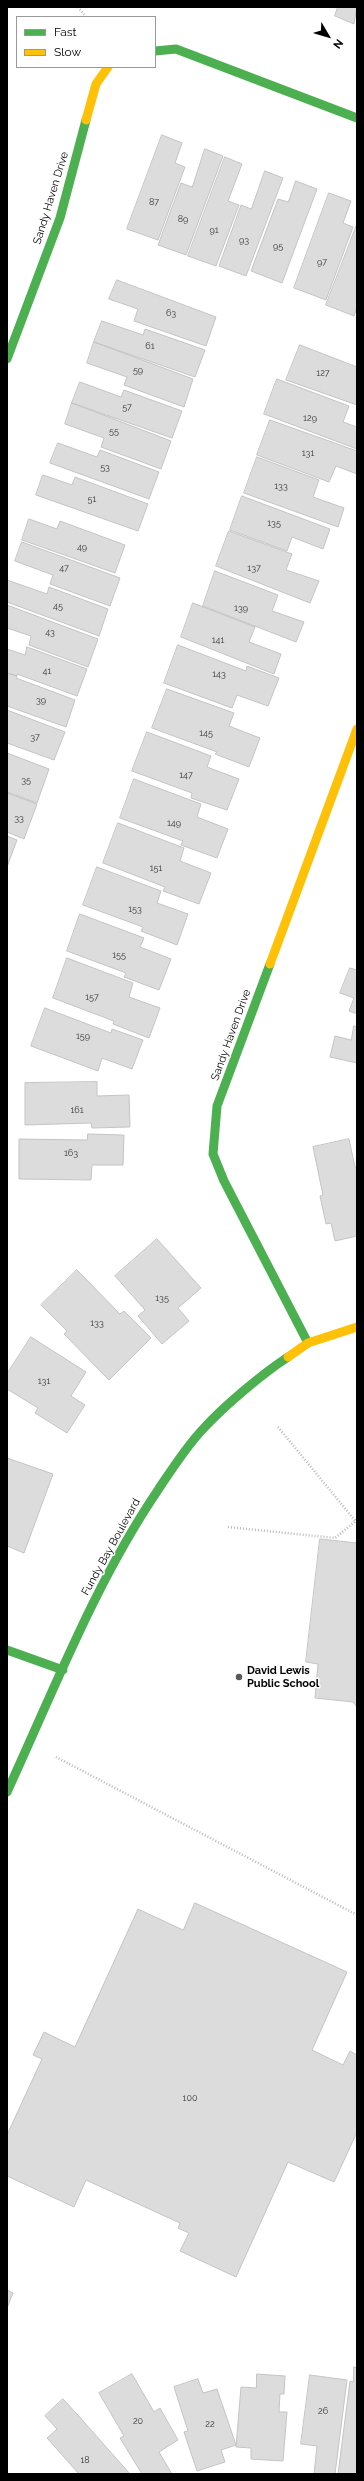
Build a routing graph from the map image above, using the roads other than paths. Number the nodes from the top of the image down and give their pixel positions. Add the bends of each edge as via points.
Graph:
1 (156, 51) edge
2 (107, 68) edge
3 (357, 118) edge
4 (7, 359) edge
5 (357, 729) edge
6 (357, 1327) edge
7 (308, 1343) junction
8 (7, 1650) edge
9 (63, 1670) junction
10 (7, 1792) edge

1 - 3 street via 176,49
2 - 4 street, Sandy Haven Drive via 96,84 60,218
5 - 7 street, Sandy Haven Drive via 217,1106 213,1154 224,1181
6 - 7 street, Fundy Bay Boulevard
7 - 9 street, Fundy Bay Boulevard via 274,1366 203,1429 167,1476 134,1525 97,1595
8 - 9 street
9 - 10 street, Fundy Bay Boulevard

